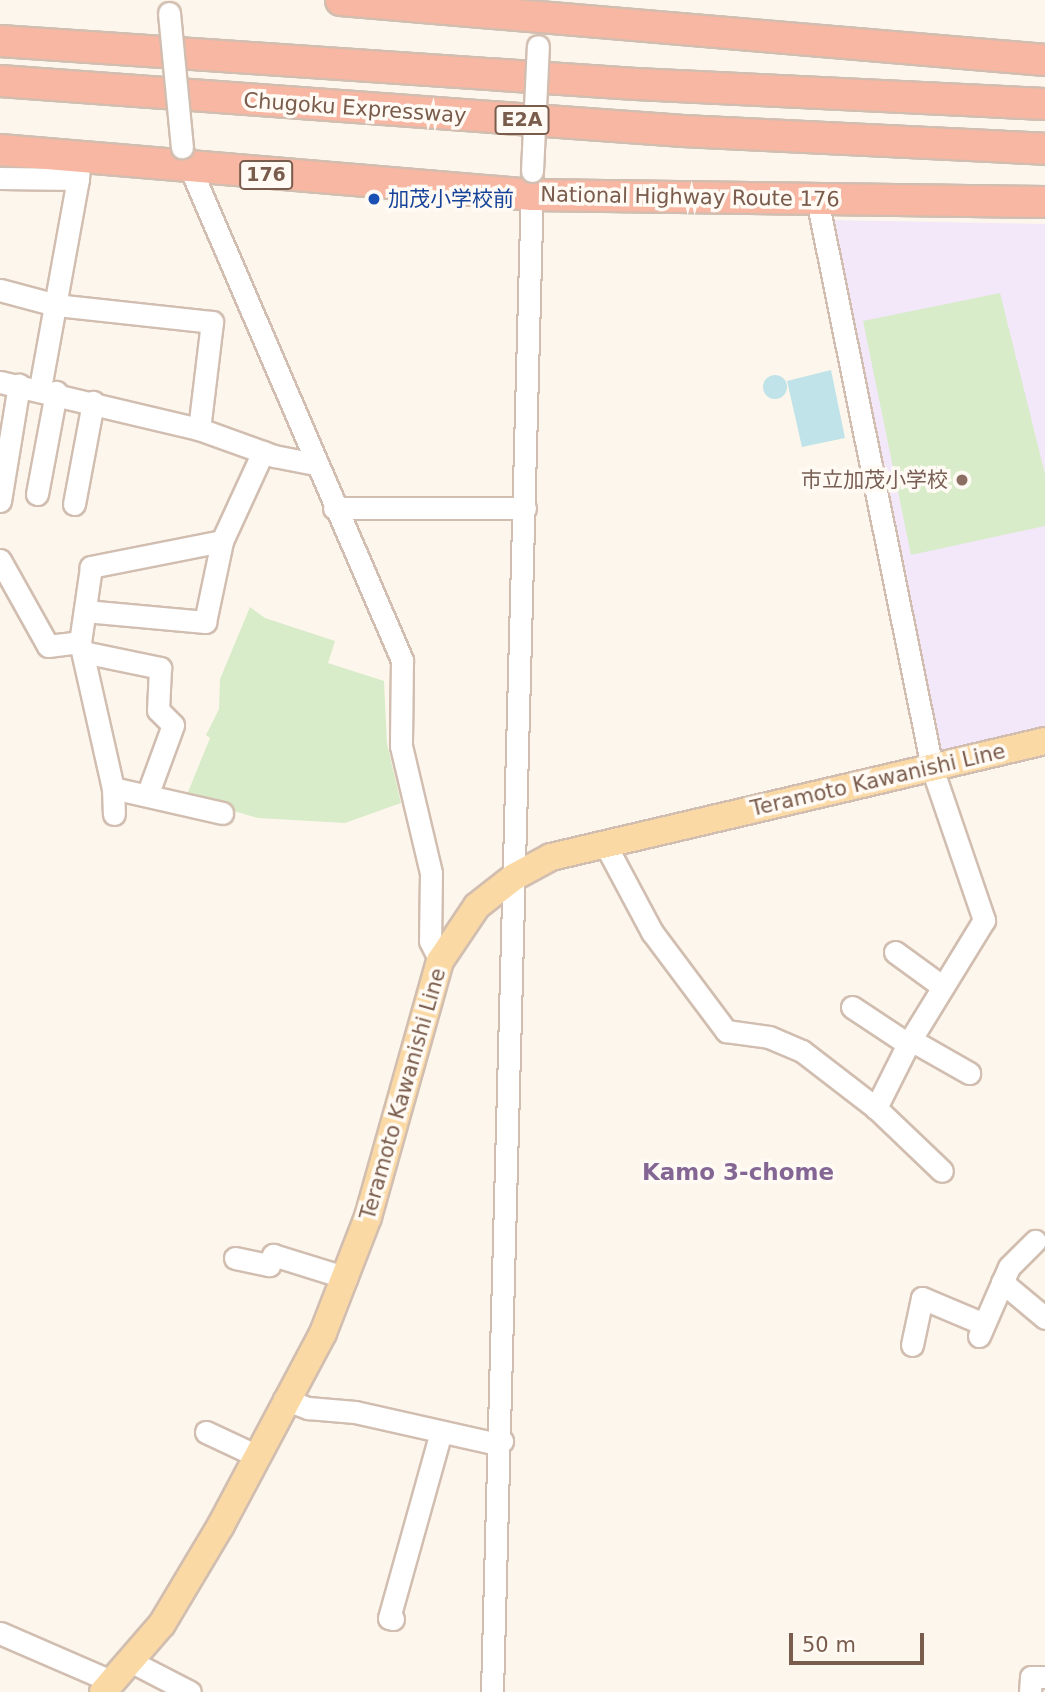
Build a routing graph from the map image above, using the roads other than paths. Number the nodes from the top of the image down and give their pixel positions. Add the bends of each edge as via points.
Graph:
1 (341, 0) edge
2 (168, 6) edge
3 (538, 8) edge
4 (0, 41) edge
5 (1045, 60) edge
6 (0, 81) edge
7 (1045, 104) edge
8 (1045, 149) edge
9 (0, 150) edge
10 (186, 158) junction
11 (79, 169) junction
12 (0, 178) edge
13 (532, 183) junction
14 (817, 199) junction
15 (1045, 202) edge
16 (0, 290) edge
17 (56, 305) junction
18 (29, 387) edge
19 (93, 402) junction
20 (199, 429) junction
21 (263, 452) junction
22 (315, 464) junction
23 (37, 494) dead end
24 (0, 501) edge
25 (74, 504) dead end
26 (334, 508) junction
27 (525, 508) junction
28 (222, 541) junction
29 (0, 561) edge
30 (85, 611) junction
31 (82, 647) junction
32 (1045, 741) edge
33 (932, 768) junction
34 (113, 788) junction
35 (148, 793) junction
36 (222, 813) dead end
37 (114, 814) dead end
38 (605, 844) junction
39 (514, 877) junction
40 (895, 952) dead end
41 (440, 961) junction
42 (943, 987) junction
43 (852, 1007) dead end
44 (910, 1042) junction
45 (969, 1073) dead end
46 (876, 1108) junction
47 (943, 1171) dead end
48 (1035, 1240) edge
49 (235, 1258) dead end
50 (346, 1278) junction
51 (1002, 1282) junction
52 (1045, 1318) edge
53 (912, 1345) dead end
54 (284, 1399) junction
55 (441, 1432) junction
56 (206, 1433) dead end
57 (502, 1441) junction
58 (257, 1455) junction
59 (389, 1618) dead end
60 (0, 1633) edge
61 (132, 1662) junction
62 (1045, 1677) edge
63 (107, 1686) edge
64 (190, 1692) edge
65 (492, 1692) edge
66 (1030, 1692) edge

1 - 3 highway
2 - 10 street, bridge
3 - 5 highway
3 - 13 street, bridge
4 - 7 highway, Chugoku Expressway / E2A via 636,84
6 - 8 highway, Chugoku Expressway / E2A via 669,131
9 - 11 highway, National Highway Route 176 / 176
10 - 11 highway, National Highway Route 176 / 176
10 - 13 highway, National Highway Route 176 / 176
10 - 22 street
11 - 12 street
11 - 17 street
13 - 14 highway, National Highway Route 176 / 176
13 - 27 street
14 - 15 highway, National Highway Route 176 / 176
14 - 33 street
16 - 17 street
17 - 18 street
17 - 20 street via 212,322
18 - 19 street
18 - 23 street
18 - 24 street
19 - 20 street
19 - 25 street
20 - 21 street
21 - 22 street
21 - 28 street
22 - 26 street
26 - 27 street
26 - 41 street via 402,660 401,746 431,873 430,941
27 - 39 street
28 - 30 street via 90,567
28 - 30 street via 205,622
29 - 31 street via 48,646
30 - 31 street
31 - 34 street
31 - 35 street via 160,668 158,710 173,725
32 - 33 main road, Teramoto Kawanishi Line
33 - 38 main road, Teramoto Kawanishi Line
33 - 42 street via 984,920
34 - 35 street
34 - 37 street
35 - 36 street
38 - 39 main road, Teramoto Kawanishi Line via 551,857
38 - 46 street via 652,932 726,1031 769,1037 802,1051
39 - 41 main road, Teramoto Kawanishi Line via 477,906
39 - 57 street
40 - 42 street
41 - 50 main road, Teramoto Kawanishi Line via 369,1217
42 - 44 street
43 - 44 street
44 - 45 street
44 - 46 street
46 - 47 street
48 - 51 street via 1009,1267
49 - 50 street via 269,1265 273,1255
50 - 54 main road, Teramoto Kawanishi Line via 323,1333
51 - 52 street
51 - 53 street via 982,1330 922,1298
54 - 55 street
54 - 58 main road, Teramoto Kawanishi Line
55 - 57 street
55 - 59 street via 401,1558
56 - 58 street
57 - 65 street
58 - 61 main road, Teramoto Kawanishi Line via 162,1624
60 - 63 street
61 - 63 main road, Teramoto Kawanishi Line
61 - 64 street
62 - 66 street via 1031,1677

